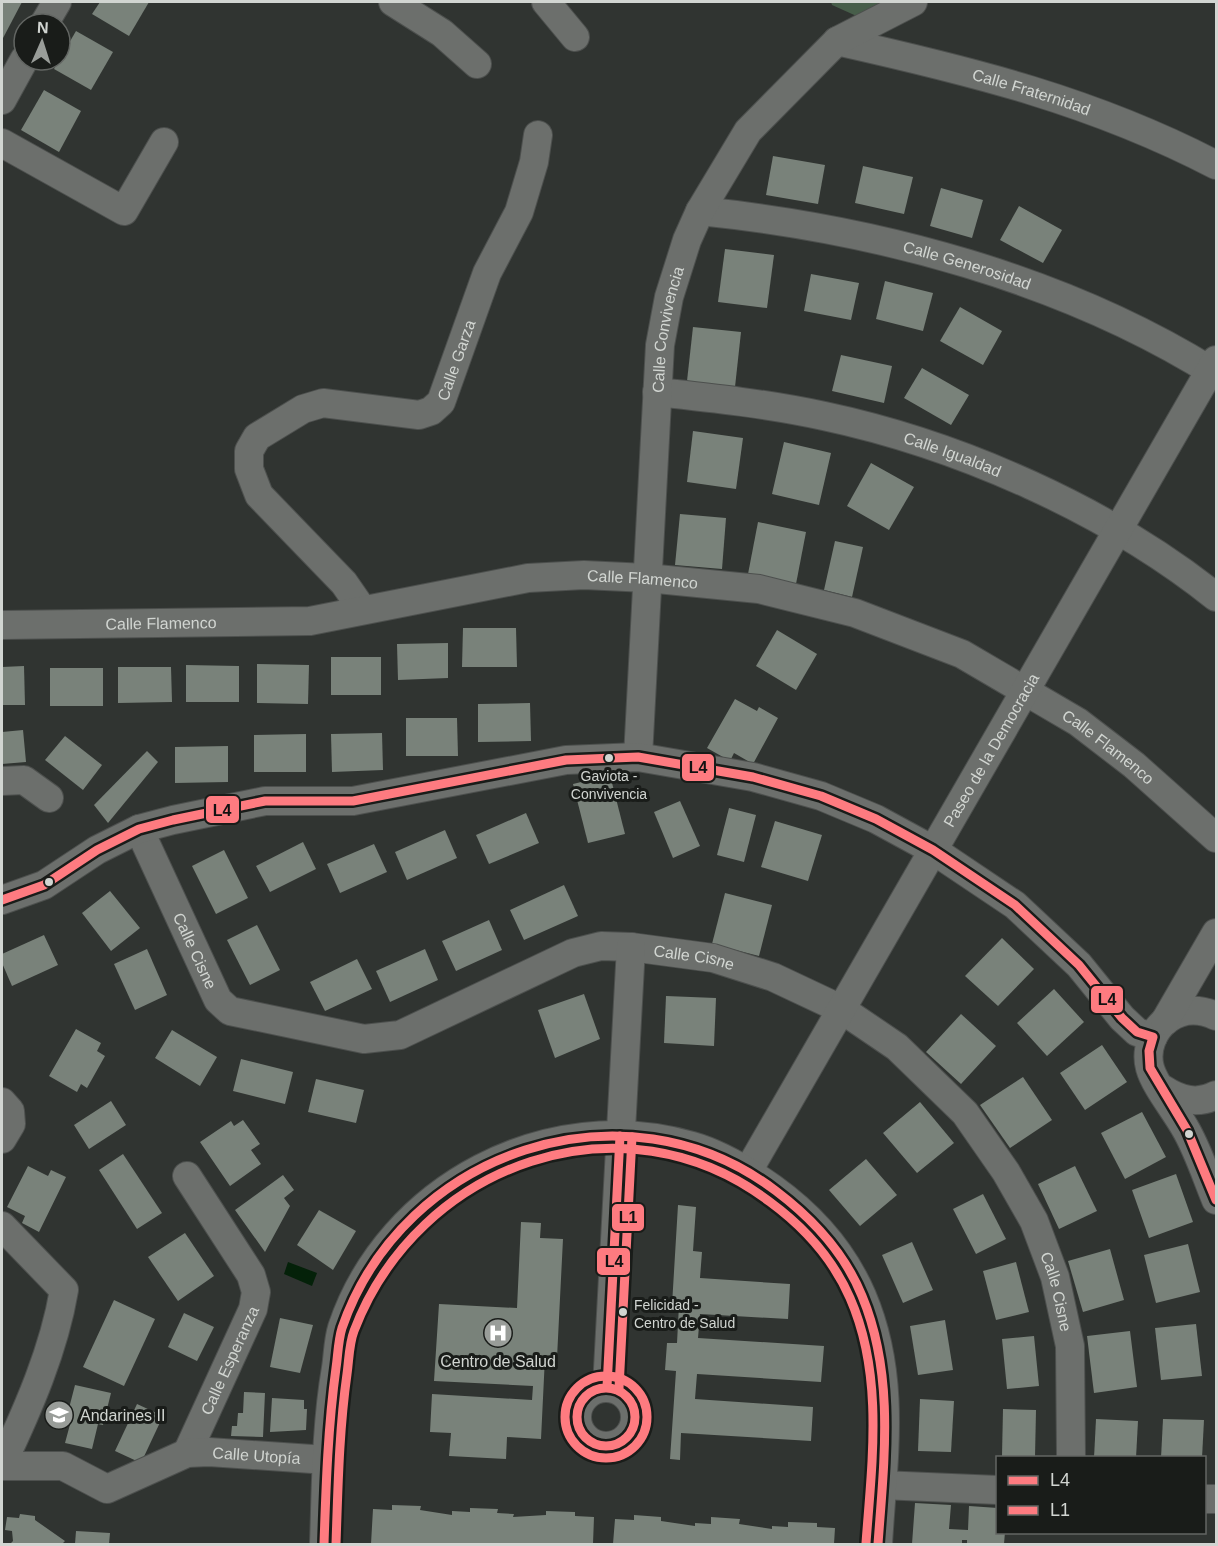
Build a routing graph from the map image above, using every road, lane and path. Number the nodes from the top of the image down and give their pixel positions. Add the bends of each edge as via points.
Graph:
1 (393, 2) edge
2 (546, 2) edge
3 (913, 2) edge
4 (575, 37) dead end
5 (837, 42) junction
6 (477, 64) dead end
7 (17, 72) edge
8 (2, 100) edge
9 (538, 135) dead end
10 (164, 142) dead end
11 (2, 143) edge
12 (1216, 165) edge
13 (700, 211) junction
14 (1214, 368) edge
15 (657, 392) junction
16 (1119, 529) junction
17 (647, 578) junction
18 (1216, 597) edge
19 (362, 609) junction
20 (2, 625) edge
21 (1026, 690) junction
22 (638, 757) junction
23 (2, 781) edge
24 (49, 798) dead end
25 (139, 829) junction
26 (1216, 838) edge
27 (933, 850) junction
28 (2, 900) edge
29 (1216, 933) edge
30 (631, 947) junction
31 (841, 1009) junction
32 (1216, 1016) edge
33 (1159, 1029) junction
34 (1163, 1089) junction
35 (1216, 1095) edge
36 (2, 1102) edge
37 (620, 1136) junction
38 (2, 1139) edge
39 (748, 1171) junction
40 (187, 1176) dead end
41 (1216, 1200) edge
42 (2, 1226) edge
43 (608, 1387) dead end
44 (187, 1453) junction
45 (1071, 1456) edge
46 (327, 1460) junction
47 (2, 1465) edge
48 (881, 1485) junction
49 (996, 1490) edge
50 (324, 1545) edge
51 (878, 1545) edge

1 - 6 street via 442,33
2 - 4 street
3 - 5 street, Calle Convivencia
5 - 12 street, Calle Fraternidad via 976,72 1056,97
5 - 13 street, Calle Convivencia via 748,131
7 - 8 street
9 - 19 street, Calle Garza via 519,212 487,273 441,402 419,415 323,403 303,409 256,437 249,452 249,469 259,495 345,583
10 - 11 street via 124,211
13 - 14 street, Calle Generosidad via 782,220 882,240 1013,278 1113,319
13 - 15 street, Calle Convivencia via 669,297
14 - 16 street, Paseo de la Democracia
15 - 16 street, Calle Igualdad via 824,416 894,435 1054,495
15 - 17 street, Calle Convivencia
16 - 18 street, Calle Igualdad
16 - 21 street, Paseo de la Democracia
17 - 19 street, Calle Flamenco via 528,578
17 - 21 street, Calle Flamenco via 759,589 855,613 962,654
17 - 22 street, Calle Convivencia
19 - 20 street, Calle Flamenco via 310,621
21 - 26 street, Calle Flamenco via 1078,722 1134,765
21 - 27 street, Paseo de la Democracia
22 - 25 street via 566,760 353,801 264,801
22 - 27 street via 753,777 821,796 876,819
23 - 24 street via 24,780
25 - 28 street via 97,850 44,885
25 - 30 street, Calle Cisne via 218,1000 230,1011 364,1039 400,1035 573,953 602,946
27 - 31 street, Paseo de la Democracia
27 - 33 street via 1015,905 1079,965 1137,1032
29 - 33 street
30 - 31 street, Calle Cisne via 713,958 773,977
30 - 37 street
31 - 39 street, Paseo de la Democracia
31 - 45 street, Calle Cisne via 897,1047 965,1113 1034,1221 1055,1277 1070,1346
32 - 33 street via 1188,1010
33 - 34 street via 1149,1051 1150,1068
34 - 35 street via 1190,1101
34 - 41 street via 1186,1130
36 - 38 street via 10,1111 11,1124
37 - 39 street via 693,1146
37 - 43 street
37 - 46 street via 536,1145 494,1160 447,1186 412,1216 387,1245 361,1287 342,1329
39 - 48 street via 803,1210 824,1235 861,1294 875,1331 885,1381
40 - 44 street, Calle Esperanza via 251,1275 256,1292 253,1309
42 - 47 street via 64,1290 59,1321
44 - 46 street, Calle Utopía
44 - 47 street via 107,1489 63,1466
46 - 50 street
48 - 49 street
48 - 51 street

